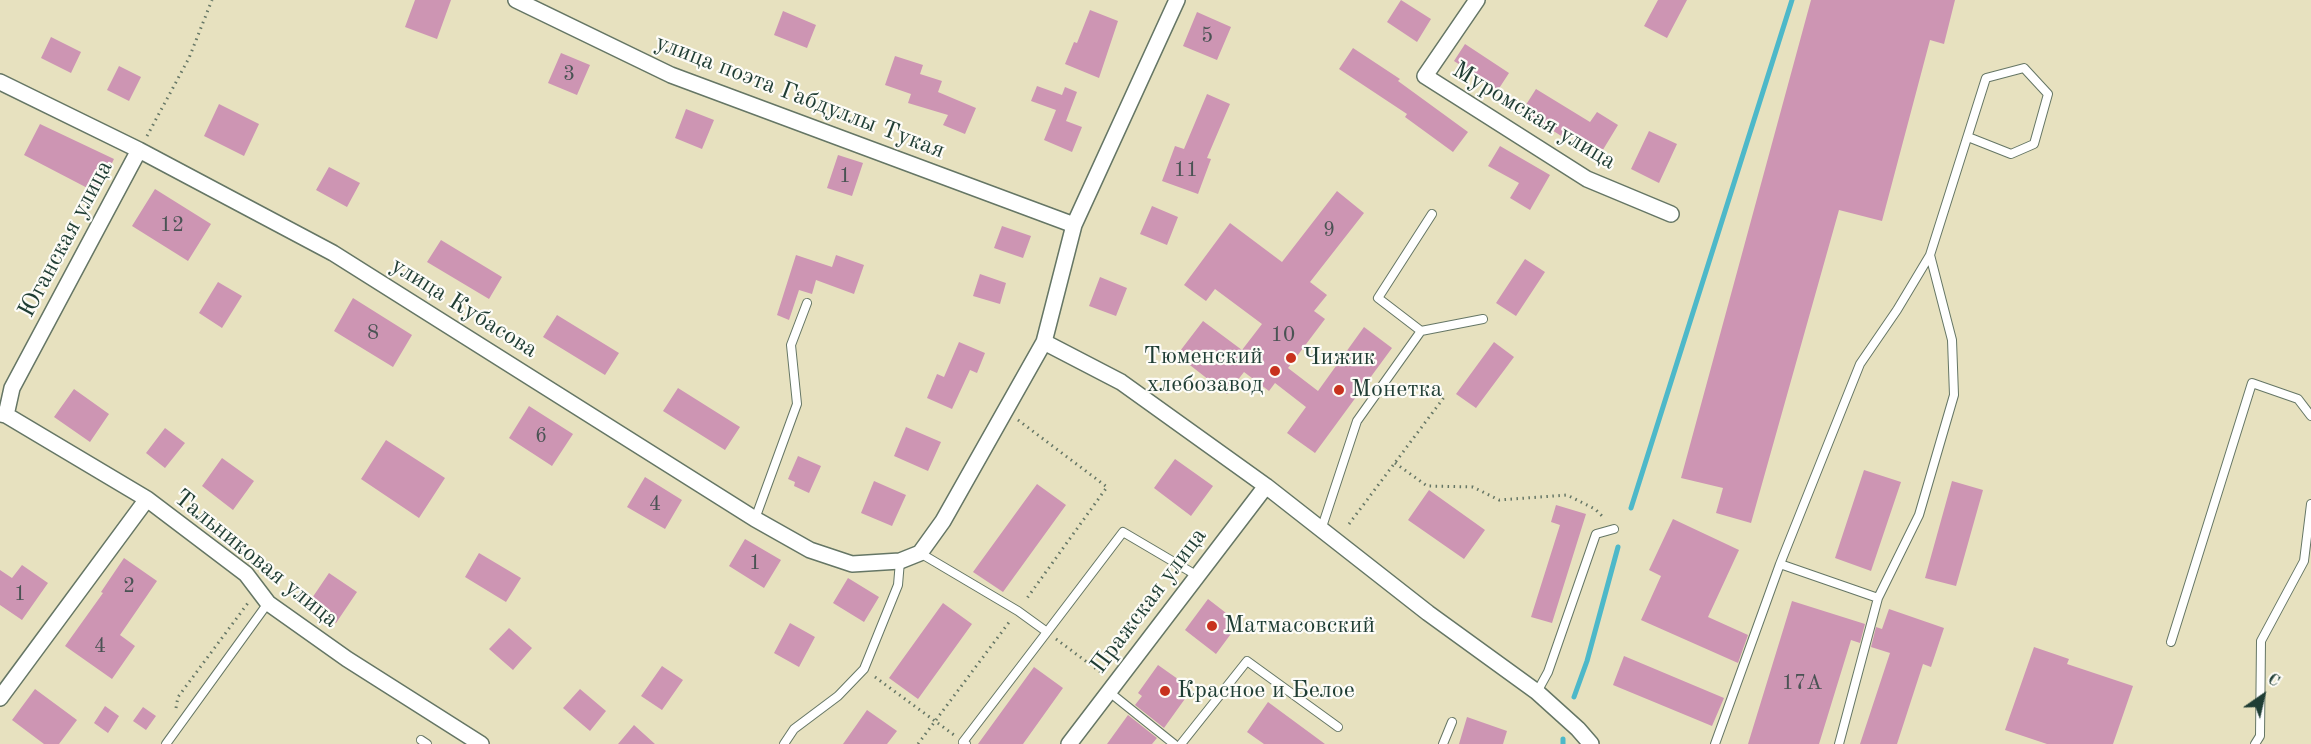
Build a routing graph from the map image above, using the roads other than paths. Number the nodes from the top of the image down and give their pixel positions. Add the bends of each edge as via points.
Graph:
1 (516, 0) edge
2 (1177, 0) edge
3 (1477, 0) edge
4 (0, 82) edge
5 (1968, 137) junction
6 (139, 150) junction
7 (1432, 214) dead end
8 (1671, 214) dead end
9 (1074, 225) junction
10 (1930, 255) junction
11 (807, 303) dead end
12 (1483, 319) dead end
13 (1421, 331) junction
14 (1044, 342) junction
15 (3, 415) edge
16 (2311, 416) edge
17 (1266, 486) junction
18 (147, 499) junction
19 (2311, 504) edge
20 (755, 519) junction
21 (1614, 529) road end
22 (1321, 530) junction
23 (920, 553) junction
24 (900, 561) junction
25 (1780, 564) junction
26 (1196, 575) junction
27 (1878, 598) junction
28 (268, 603) junction
29 (1047, 632) junction
30 (2171, 642) dead end
31 (1111, 687) junction
32 (1537, 693) junction
33 (0, 698) edge
34 (1452, 722) dead end
35 (1338, 727) dead end
36 (965, 743) edge
37 (166, 744) edge
38 (480, 744) edge
39 (784, 744) edge
40 (1069, 744) edge
41 (1174, 744) edge
42 (1181, 744) edge
43 (1443, 744) edge
44 (1591, 744) edge
45 (1714, 744) edge
46 (1839, 744) edge
47 (2255, 744) edge

1 - 9 street, улица поэта Габдуллы Тукая via 671,75
2 - 9 street
3 - 8 street, Муромская улица via 1425,76 1587,179
4 - 6 street, улица Кубасова
5 - 5 lane via 1986,78 2024,68 2048,94 2034,144 2011,154
5 - 10 lane
6 - 15 street, Юганская улица via 12,388
6 - 20 street, улица Кубасова via 333,253
7 - 13 lane via 1378,298
9 - 14 street
10 - 25 lane via 1860,364
10 - 27 lane via 1952,340 1954,395 1919,515
11 - 20 lane via 791,345 797,404
12 - 13 lane
13 - 22 lane via 1357,421
14 - 17 street via 1121,382
14 - 23 street via 943,521
15 - 18 street, Тальниковая улица
16 - 30 lane via 2298,399 2252,383
17 - 22 street
17 - 26 street, Пражская улица
18 - 28 street, Тальниковая улица via 246,574
18 - 33 street
19 - 47 lane via 2304,561 2261,641 2260,736
20 - 24 street, улица Кубасова via 810,550 852,564
21 - 32 lane via 1596,534 1548,672
22 - 32 street
23 - 24 street, улица Кубасова
23 - 29 lane
24 - 39 lane via 898,585 864,669 838,696 794,729
25 - 27 lane
25 - 45 lane
26 - 29 lane via 1123,532
26 - 31 street, Пражская улица
27 - 46 lane
28 - 37 lane
28 - 38 street, Тальниковая улица
29 - 36 lane
31 - 40 street, Пражская улица
31 - 41 lane
32 - 44 street
34 - 43 lane
35 - 42 lane via 1247,661

